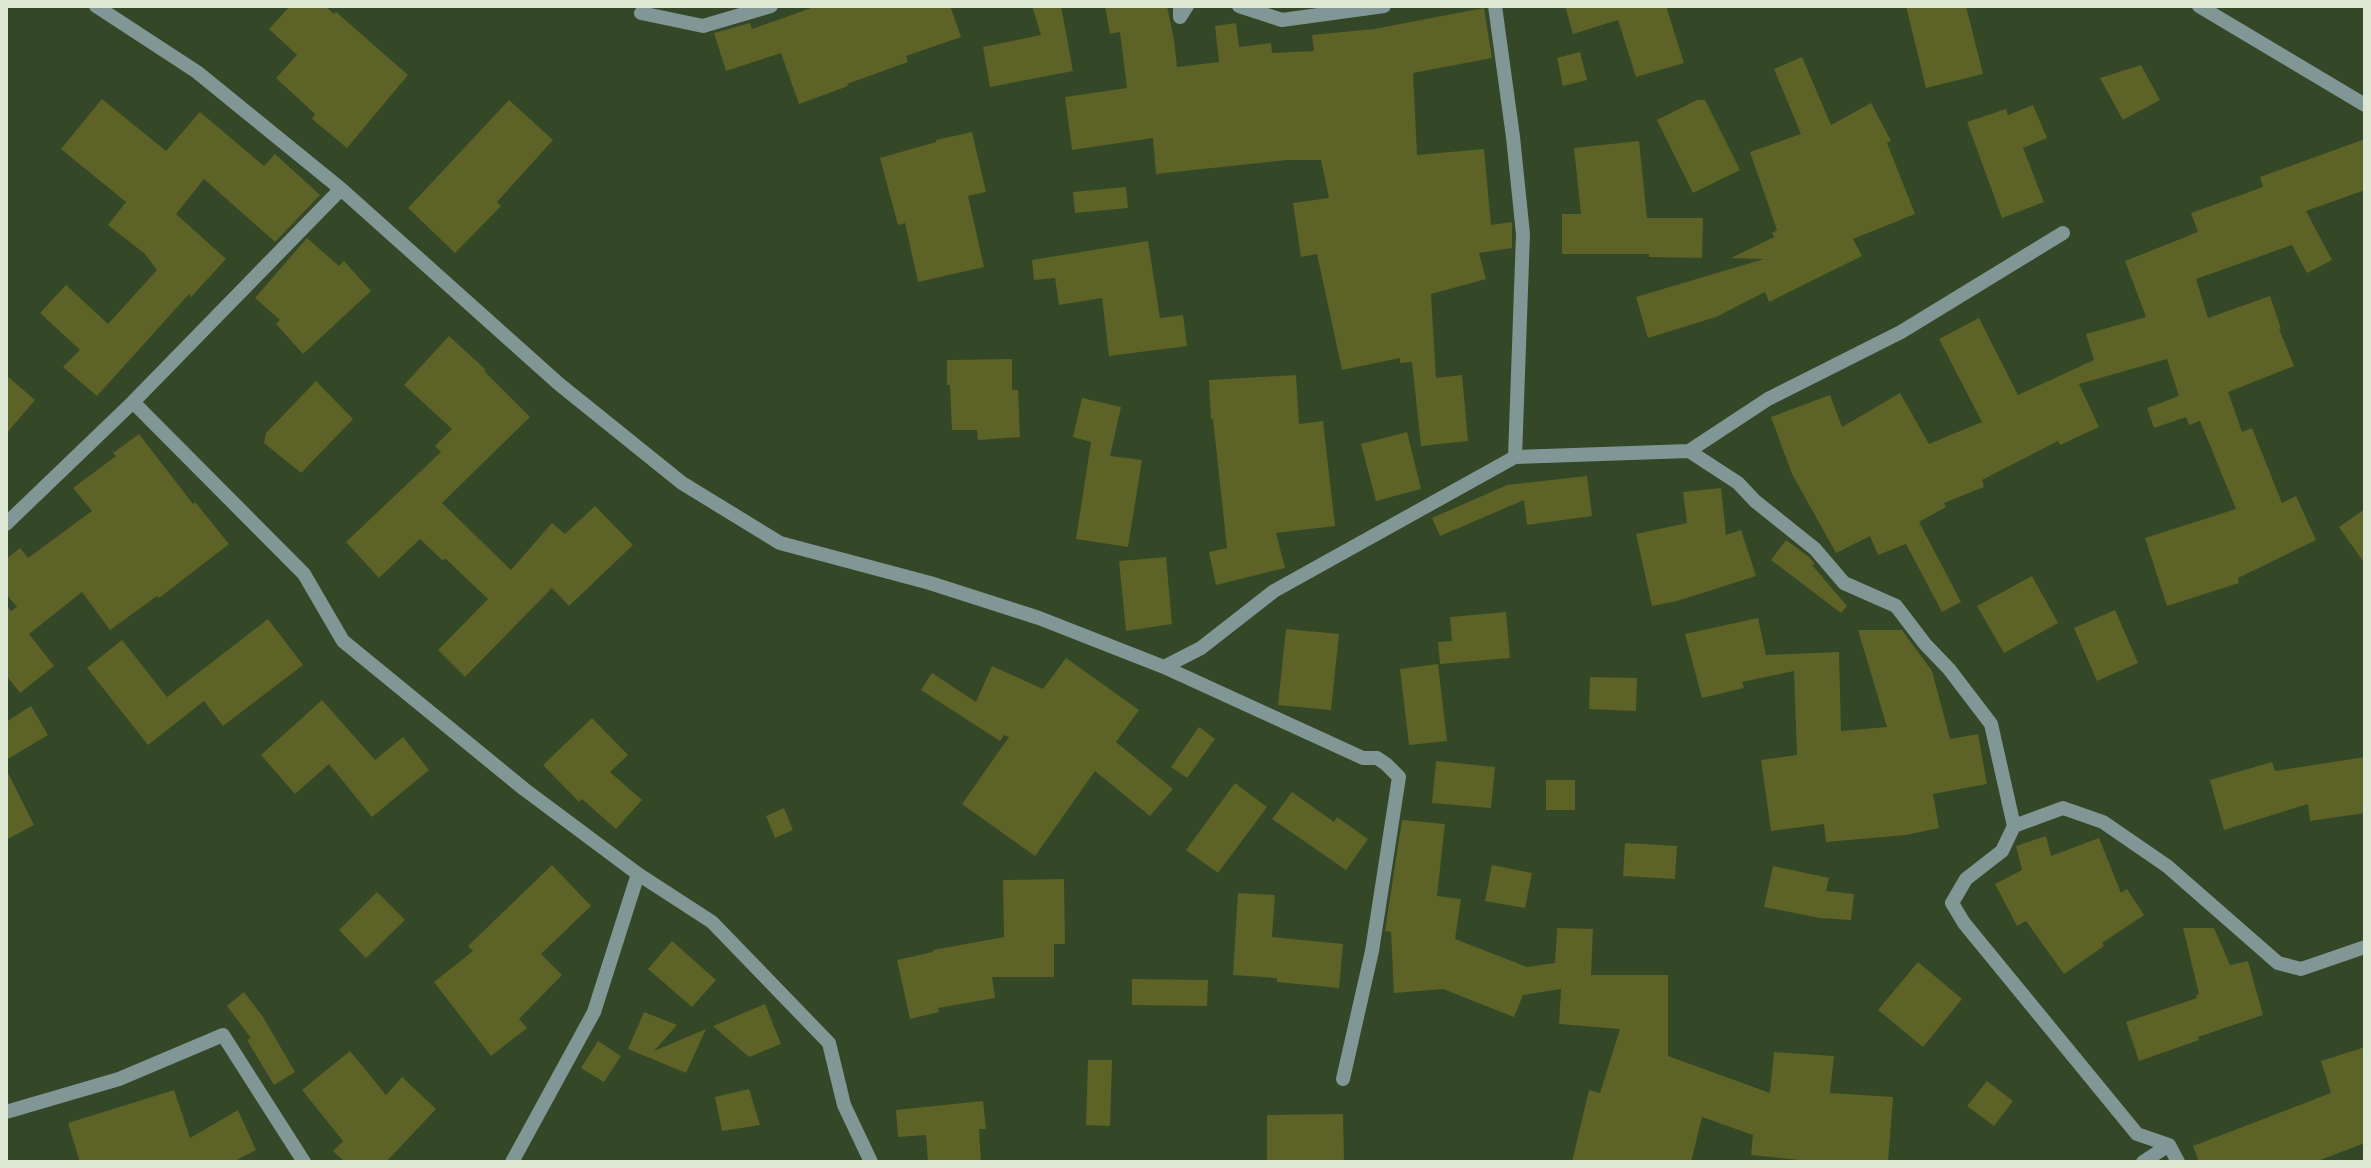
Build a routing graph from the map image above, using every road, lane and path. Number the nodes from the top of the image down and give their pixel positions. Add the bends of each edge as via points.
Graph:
1 (96, 6) edge
2 (771, 6) edge
3 (1180, 6) edge
4 (1187, 6) edge
5 (1239, 6) edge
6 (1384, 6) edge
7 (1495, 6) edge
8 (2199, 6) edge
9 (641, 13) dead end
10 (2365, 105) edge
11 (341, 189) junction
12 (2063, 233) dead end
13 (133, 402) junction
14 (1689, 451) junction
15 (1515, 457) junction
16 (6, 524) edge
17 (1164, 667) junction
18 (2014, 826) junction
19 (638, 874) junction
20 (2365, 947) edge
21 (1343, 1079) dead end
22 (6, 1112) edge
23 (2169, 1145) junction
24 (304, 1162) edge
25 (512, 1162) edge
26 (871, 1162) edge
27 (2143, 1162) edge
28 (2178, 1162) edge

1 - 11 street via 197,72
2 - 9 street via 703,26
3 - 4 street via 1180,17
5 - 6 street via 1282,20
7 - 15 street via 1523,234
8 - 10 street
11 - 13 street
11 - 17 street via 559,384 669,473 780,543 1039,618
12 - 14 street via 1901,332 1768,399
13 - 16 street
13 - 19 street via 304,574 343,641
14 - 15 street
14 - 18 street via 1738,483 1815,549 1844,583 1896,606 1991,724
15 - 17 street via 1274,591 1201,648
17 - 21 street via 1363,758 1377,758 1399,777 1372,951
18 - 20 street via 2063,808 2103,822 2167,866 2278,963 2301,969
18 - 23 street via 2002,851 1966,879 1952,903 2137,1134
19 - 25 street via 594,1012
19 - 26 street via 712,922 829,1043 844,1105
22 - 24 street via 119,1079 223,1035
23 - 27 street
23 - 28 street

